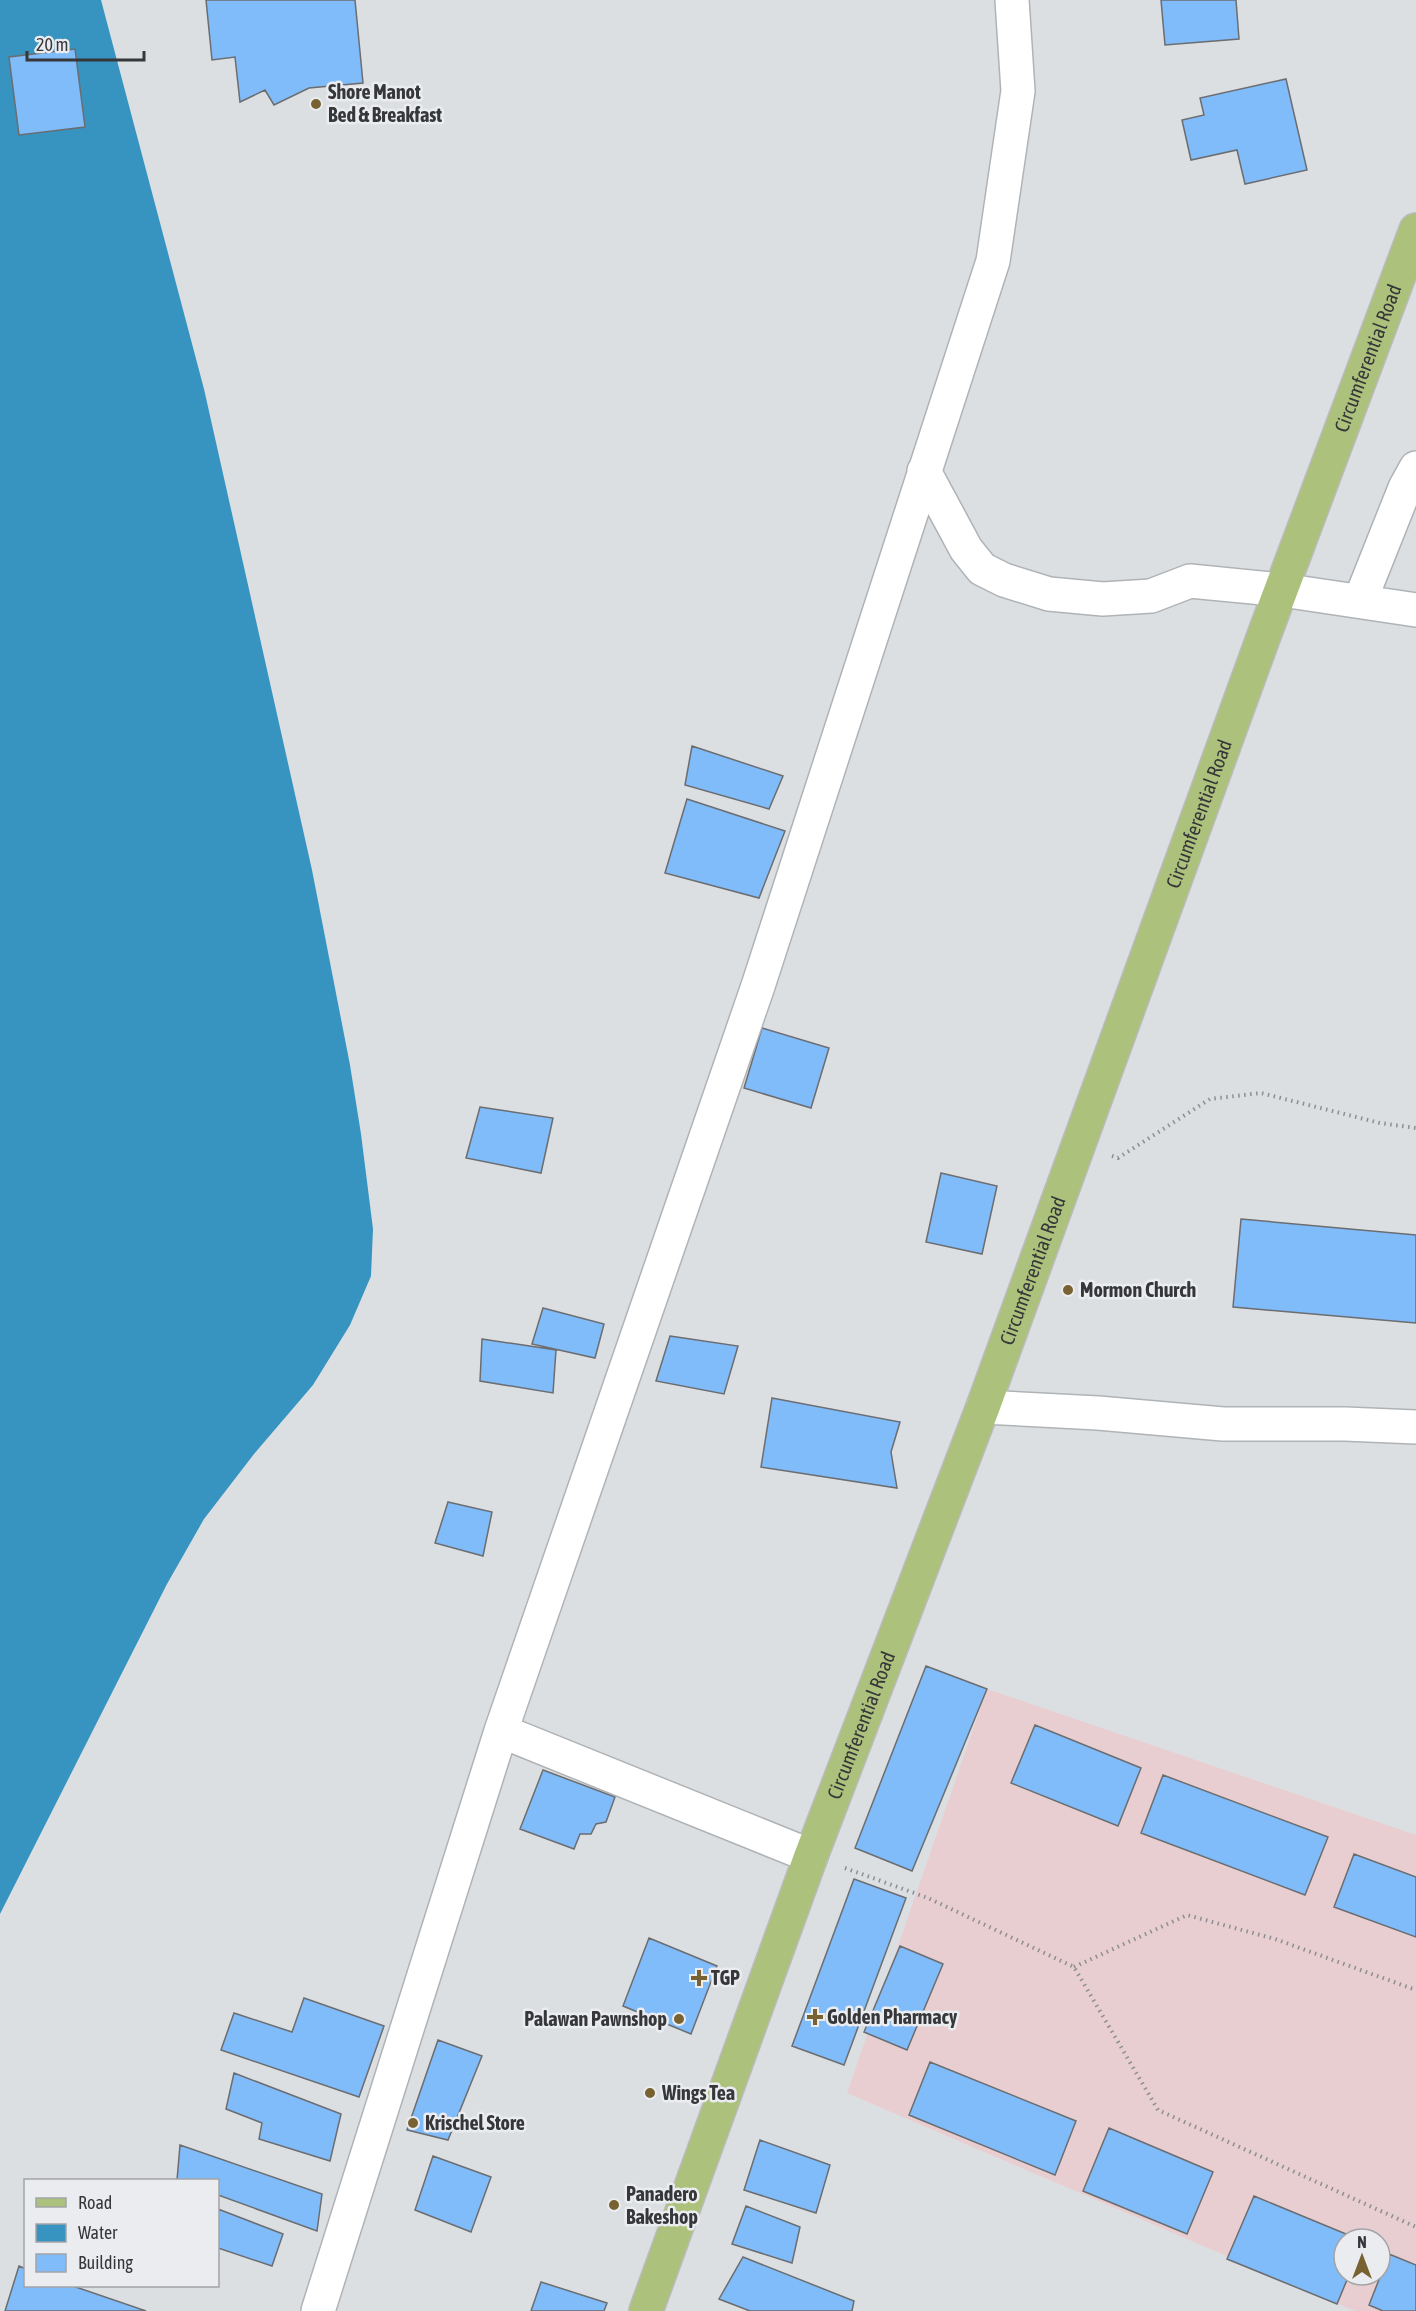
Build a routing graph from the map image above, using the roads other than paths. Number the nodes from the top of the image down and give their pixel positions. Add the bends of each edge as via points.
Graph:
1 (1012, 0) edge
2 (1416, 230) edge
3 (1416, 468) edge
4 (924, 471) junction
5 (1282, 590) junction
6 (1360, 601) junction
7 (1416, 610) edge
8 (983, 1407) junction
9 (1416, 1427) edge
10 (501, 1731) junction
11 (811, 1856) junction
12 (318, 2311) edge
13 (646, 2311) edge

1 - 4 street via 1018,91 993,261
2 - 5 main road, Circumferential Road
3 - 6 street
4 - 5 street via 966,549 982,569 1004,580 1049,594 1103,599 1151,596 1190,581
4 - 10 street via 758,986
5 - 6 street
5 - 8 main road, Circumferential Road
6 - 7 street
8 - 9 street via 1223,1424
8 - 11 main road, Circumferential Road
10 - 11 street
10 - 12 street
11 - 13 main road, Circumferential Road

